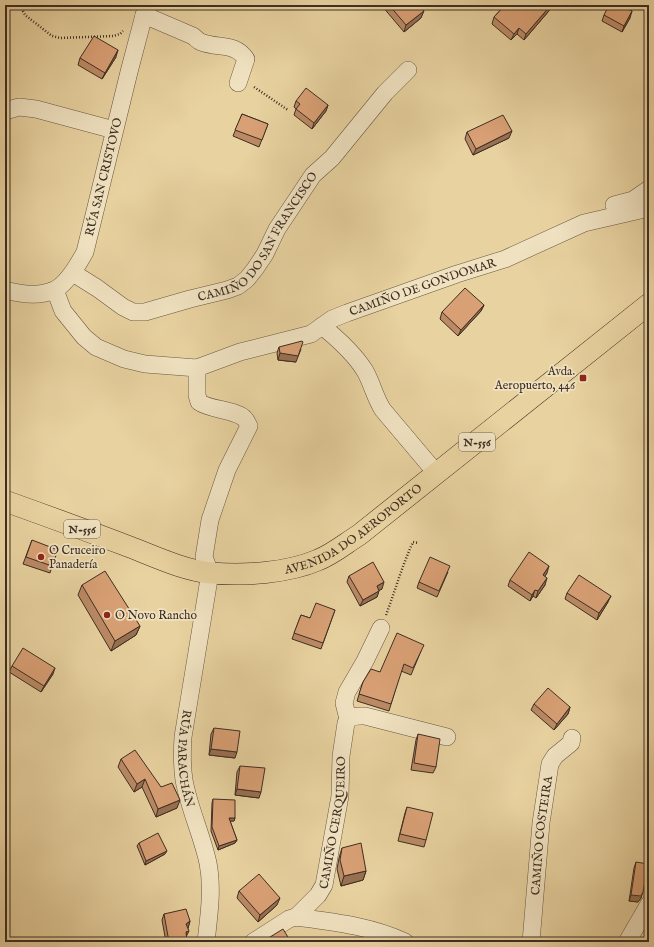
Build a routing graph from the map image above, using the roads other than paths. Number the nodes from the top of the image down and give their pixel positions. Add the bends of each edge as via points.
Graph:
1 (147, 10) edge
2 (408, 70) dead end
3 (239, 80) road end
4 (5, 110) edge
5 (114, 130) junction
6 (649, 189) edge
7 (649, 208) edge
8 (558, 236) junction
9 (73, 273) junction
10 (5, 290) edge
11 (55, 290) junction
12 (648, 308) edge
13 (322, 326) junction
14 (197, 368) junction
15 (437, 474) junction
16 (5, 500) edge
17 (210, 573) junction
18 (381, 628) road end
19 (348, 719) junction
20 (447, 737) dead end
21 (572, 738) dead end
22 (649, 904) edge
23 (296, 917) junction
24 (206, 942) edge
25 (253, 942) edge
26 (405, 942) edge
27 (531, 942) edge
28 (627, 942) edge

1 - 3 street via 200,42 242,52 246,59
1 - 5 street, RÚA SAN CRISTOVO
2 - 9 street, CAMIÑO DO SAN FRANCISCO via 385,93 332,158 313,175 277,229 265,254 247,279 238,286 145,312 133,312
4 - 5 street via 19,107 36,108
5 - 9 street, RÚA SAN CRISTOVO via 85,252
6 - 8 street via 633,200 585,211 565,220
7 - 8 street, CAMIÑO DE GONDOMAR via 584,223
8 - 13 street, CAMIÑO DE GONDOMAR via 505,259 347,313
9 - 11 street, RÚA SAN CRISTOVO
10 - 11 street via 18,294
11 - 14 street, CAMIÑO DE GONDOMAR via 63,311 96,347 144,364
12 - 15 main road, AVENIDA DO AEROPORTO / N-556
13 - 14 street, CAMIÑO DE GONDOMAR via 311,334 240,352
13 - 15 street via 355,356 383,410
14 - 17 street via 199,402 244,418 249,426 227,470 210,520 204,557
15 - 17 main road, AVENIDA DO AEROPORTO / N-556 via 359,535 319,560 284,570
16 - 17 main road, AVENIDA DO AEROPORTO / N-556 via 159,558
17 - 24 street, RÚA PARACHÁN via 182,753 184,781 208,862 211,883
18 - 19 street, CAMIÑO CERQUEIRO via 347,692 344,703
19 - 20 street via 365,716
19 - 23 street, CAMIÑO CERQUEIRO via 341,756 340,796 324,885 318,895
21 - 27 street, CAMIÑO COSTEIRA via 550,764 541,823
22 - 28 street
23 - 25 street
23 - 26 street via 358,926

